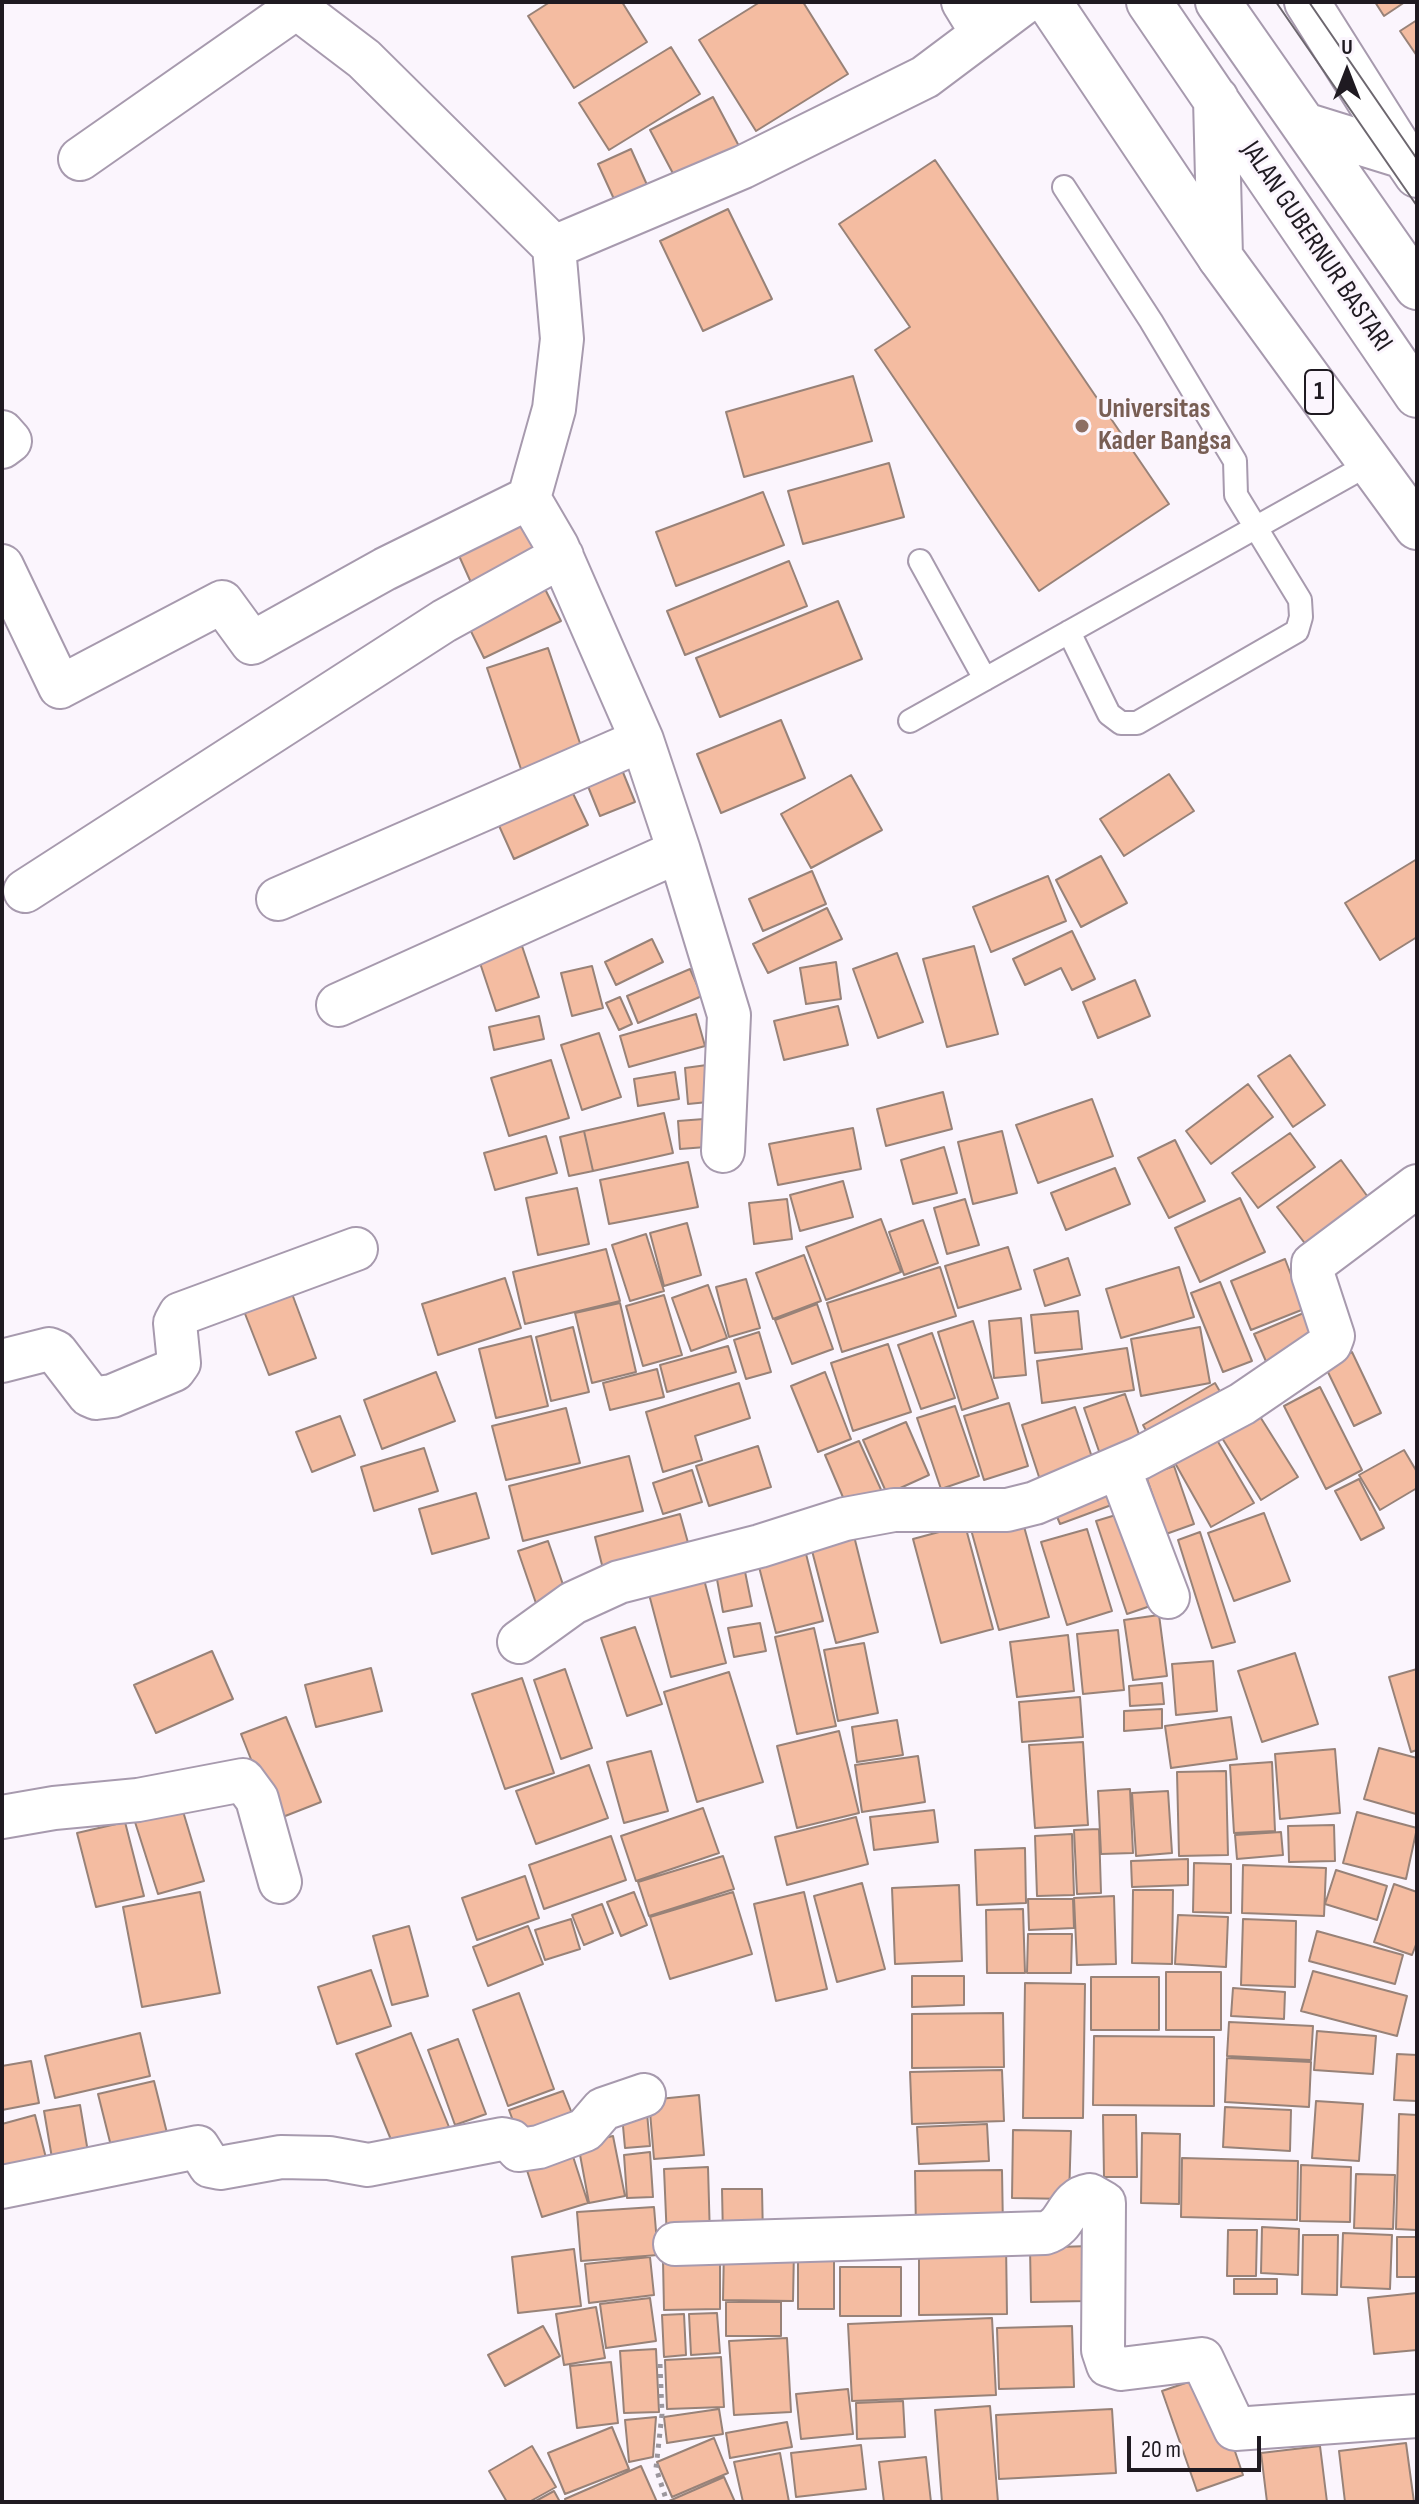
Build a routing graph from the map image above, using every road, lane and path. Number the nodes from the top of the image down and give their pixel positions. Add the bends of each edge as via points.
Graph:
1 (1025, 2) edge
2 (1049, 2) edge
3 (1149, 2) edge
4 (1218, 2) edge
5 (1307, 2) edge
6 (293, 5) edge
7 (973, 18) edge
8 (1216, 99) junction
9 (1304, 125) junction
10 (80, 159) dead end
11 (1411, 165) edge
12 (1064, 187) dead end
13 (584, 234) junction
14 (1220, 257) junction
15 (1417, 287) edge
16 (1417, 395) edge
17 (2, 432) edge
18 (2, 447) edge
19 (1371, 463) junction
20 (529, 498) junction
21 (1417, 527) edge
22 (1253, 529) junction
23 (562, 556) junction
24 (920, 561) dead end
25 (2, 566) edge
26 (1069, 632) junction
27 (985, 679) junction
28 (910, 721) dead end
29 (642, 740) junction
30 (679, 851) junction
31 (25, 891) dead end
32 (278, 899) dead end
33 (338, 1005) dead end
34 (723, 1151) dead end
35 (1417, 1186) edge
36 (356, 1249) dead end
37 (2, 1361) edge
38 (1119, 1468) junction
39 (1168, 1597) dead end
40 (519, 1642) dead end
41 (2, 1817) edge
42 (280, 1882) dead end
43 (644, 2095) dead end
44 (2, 2187) edge
45 (675, 2244) dead end
46 (660, 2364) dead end
47 (1417, 2416) edge
48 (667, 2502) edge

1 - 7 street
2 - 14 main road
3 - 8 main road, JALAN GUBERNUR BASTARI
4 - 9 main road, JALAN GUBERNUR BASTARI
5 - 11 main road
6 - 10 street
6 - 13 street
7 - 13 street via 925,77 743,167
8 - 14 main road
8 - 16 main road, JALAN GUBERNUR BASTARI
9 - 11 main road
9 - 15 main road, JALAN GUBERNUR BASTARI
12 - 22 lane via 1235,461 1236,495
13 - 20 street via 554,409
14 - 19 main road, 1
17 - 18 street via 10,441
19 - 21 main road, 1
19 - 22 lane
20 - 23 street
20 - 25 street via 252,643 222,602 60,687
22 - 26 lane
22 - 26 lane via 1300,600 1297,631 1137,723 1121,723 1109,714
23 - 29 street
23 - 31 street via 444,621
24 - 27 lane
26 - 27 lane
27 - 28 lane
29 - 30 street
29 - 32 street
30 - 33 street
30 - 34 street via 729,1015
35 - 38 street via 1313,1264 1333,1336 1330,1344 1242,1404
36 - 37 street via 180,1314 175,1323 179,1363 174,1370 103,1399 89,1395 49,1349
38 - 39 street
38 - 40 street via 1022,1507 875,1512 650,1572 573,1603
41 - 42 street via 243,1780 257,1799
43 - 44 street via 603,2109 585,2130 531,2150 519,2150 502,2139 368,2165 281,2157 220,2168 210,2166 198,2147
45 - 47 street via 1045,2233 1058,2228 1072,2202 1090,2195 1104,2203 1103,2350 1108,2365 1121,2369 1202,2359 1235,2429
46 - 48 path via 656,2468

